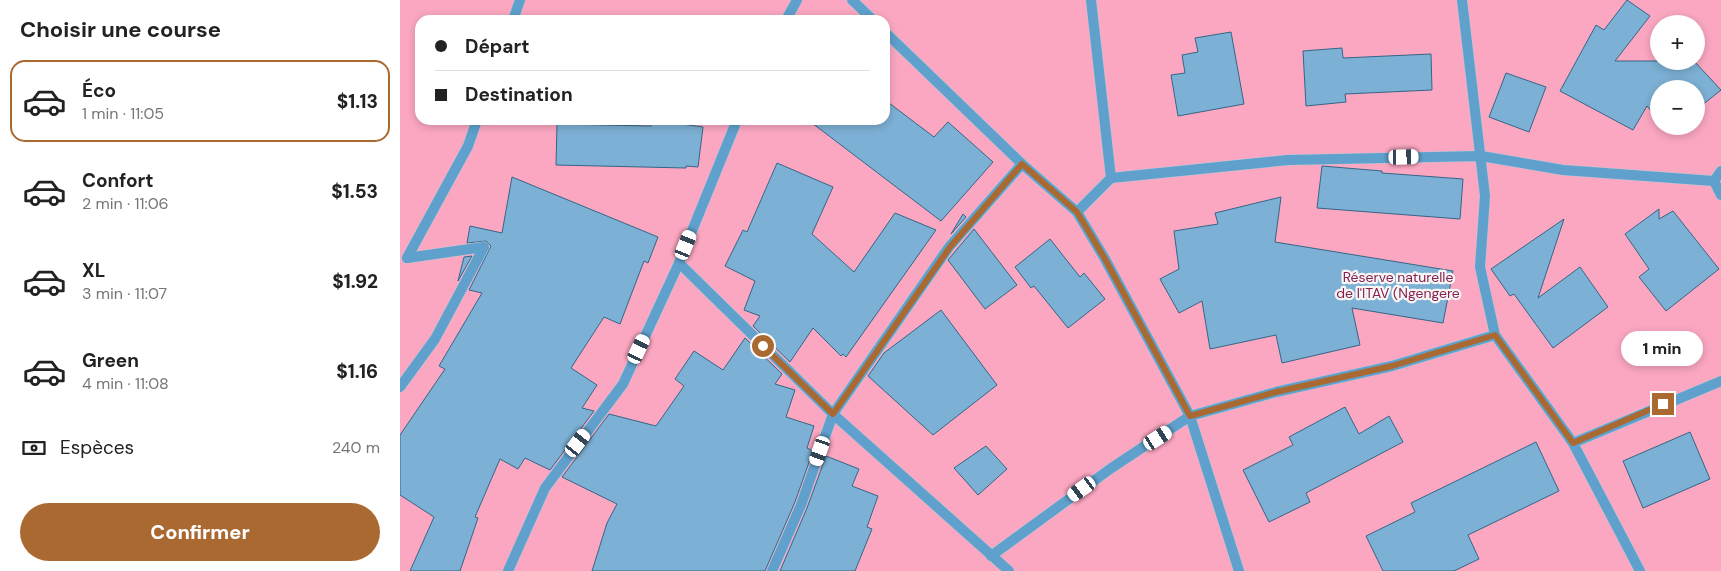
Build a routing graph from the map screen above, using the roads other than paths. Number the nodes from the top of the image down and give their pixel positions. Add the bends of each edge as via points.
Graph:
1 (520, 0) edge
2 (797, 0) edge
3 (852, 0) edge
4 (1091, 0) edge
5 (1462, 0) edge
6 (515, 15) edge
7 (789, 15) edge
8 (868, 15) edge
9 (890, 37) edge
10 (475, 125) edge
11 (735, 125) edge
12 (1481, 156) junction
13 (1022, 164) junction
14 (1721, 171) edge
15 (1111, 178) junction
16 (1714, 181) junction
17 (1721, 195) edge
18 (1077, 212) junction
19 (678, 263) junction
20 (1495, 335) junction
21 (1721, 381) edge
22 (400, 388) edge
23 (833, 414) junction
24 (1190, 416) junction
25 (1573, 443) junction
26 (991, 556) junction
27 (508, 571) edge
28 (772, 571) edge
29 (1009, 571) edge
30 (1239, 571) edge
31 (1640, 571) edge

1 - 6 street
2 - 7 street
3 - 8 street
4 - 15 street
5 - 12 street
9 - 13 street
10 - 22 street via 468,146 408,258 484,247 435,339
11 - 19 street
12 - 15 street via 1288,160
12 - 16 street via 1563,170
12 - 20 street via 1485,196 1480,267
13 - 18 street
13 - 23 street via 950,247
14 - 16 street
15 - 18 street
16 - 17 street
18 - 24 street
19 - 23 street
19 - 27 street via 623,384 544,488
20 - 24 street via 1392,366 1276,392
20 - 25 street
21 - 25 street
23 - 26 street
23 - 28 street via 801,505
24 - 26 street via 1110,469
24 - 30 street
25 - 31 street
26 - 29 street

